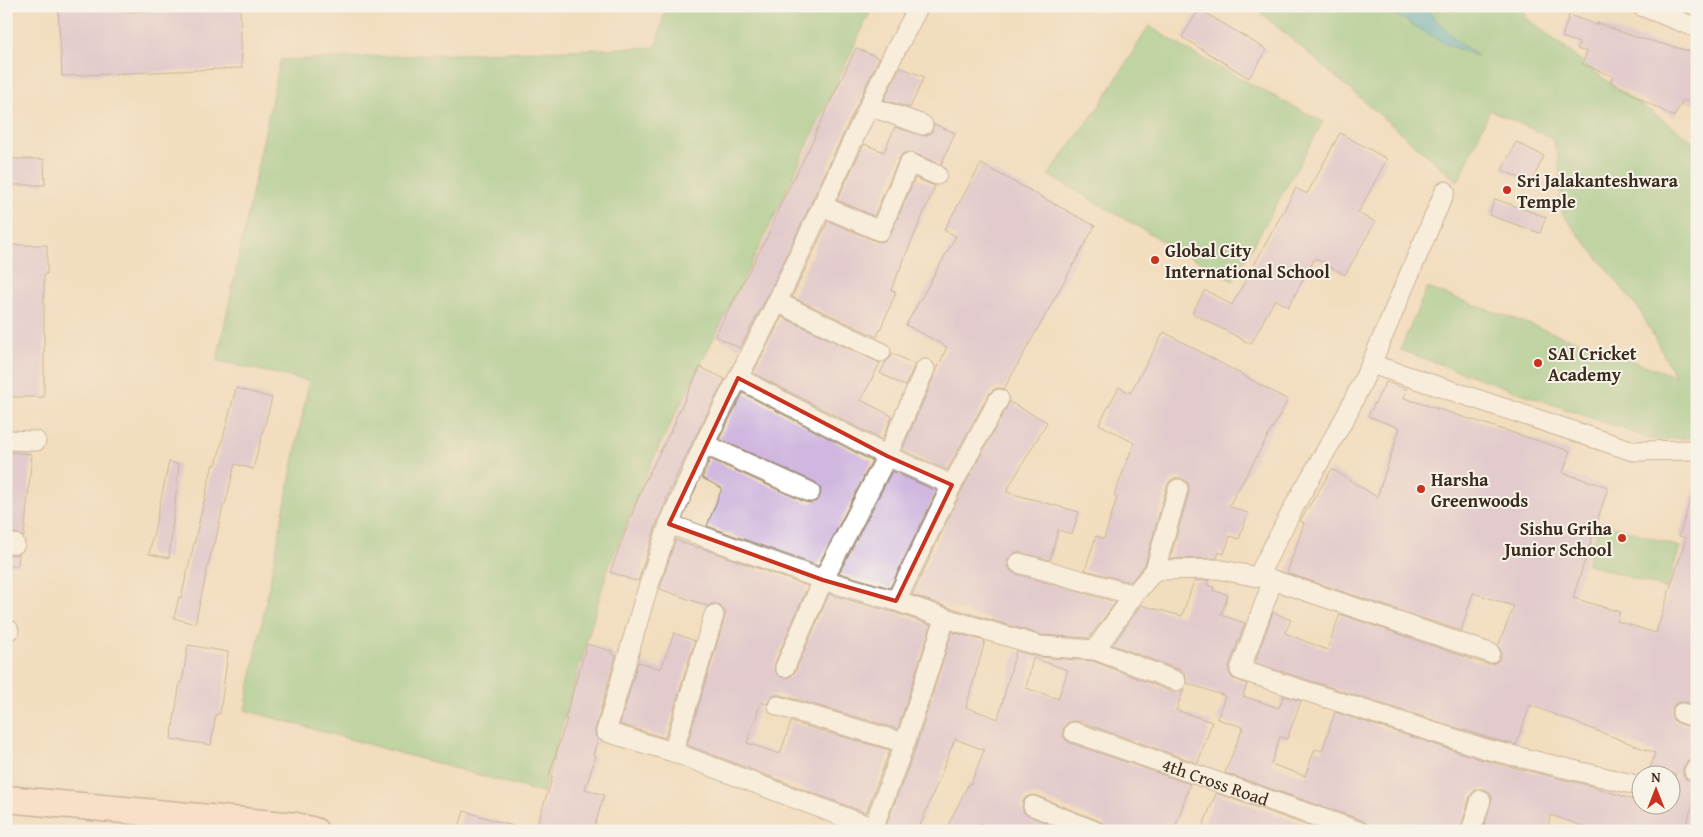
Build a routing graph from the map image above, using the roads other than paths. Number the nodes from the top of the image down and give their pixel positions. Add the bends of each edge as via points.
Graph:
1 (920, 6) edge
2 (1641, 6) edge
3 (1697, 28) edge
4 (869, 106) junction
5 (923, 125) dead end
6 (937, 175) dead end
7 (1444, 191) dead end
8 (822, 206) junction
9 (777, 302) junction
10 (881, 352) dead end
11 (1371, 364) junction
12 (925, 369) dead end
13 (738, 378) junction
14 (999, 399) dead end
15 (6, 440) edge
16 (36, 440) dead end
17 (704, 444) junction
18 (1697, 450) edge
19 (887, 456) junction
20 (952, 484) junction
21 (1178, 489) dead end
22 (810, 492) dead end
23 (669, 524) junction
24 (1018, 563) dead end
25 (1155, 570) junction
26 (1266, 578) junction
27 (823, 580) junction
28 (1134, 595) junction
29 (896, 601) junction
30 (714, 615) dead end
31 (945, 618) junction
32 (1095, 650) junction
33 (1490, 653) dead end
34 (785, 667) dead end
35 (1176, 682) dead end
36 (778, 706) dead end
37 (1074, 732) dead end
38 (905, 743) junction
39 (673, 752) junction
40 (1630, 784) edge
41 (6, 799) edge
42 (1481, 800) dead end
43 (1033, 806) dead end
44 (6, 818) edge
45 (873, 829) edge
46 (172, 831) edge
47 (315, 831) edge
48 (1094, 831) edge
49 (1358, 831) edge
50 (1471, 831) edge

1 - 4 street
2 - 3 street
4 - 5 street
4 - 8 street
6 - 8 street via 909,163 880,231
7 - 11 street
8 - 9 street
9 - 10 street
9 - 13 street
11 - 18 street via 1633,451
11 - 26 street via 1346,416 1297,501
12 - 19 street
13 - 17 street
13 - 19 street
14 - 20 street
15 - 16 street
17 - 22 street
17 - 23 street
19 - 20 street
19 - 27 street
20 - 29 street
21 - 25 street
23 - 27 street
23 - 39 street via 606,732
24 - 28 street
25 - 26 street via 1217,569
25 - 28 street
26 - 33 street
26 - 40 street via 1240,670 1486,749
27 - 29 street
27 - 34 street
28 - 32 street
29 - 31 street
30 - 39 street
31 - 32 street via 1040,646
31 - 38 street
32 - 35 street
36 - 38 street
37 - 49 street, 4th Cross Road
38 - 45 street
39 - 45 street
41 - 47 main road via 296,826
42 - 50 street
43 - 48 street
44 - 46 main road

